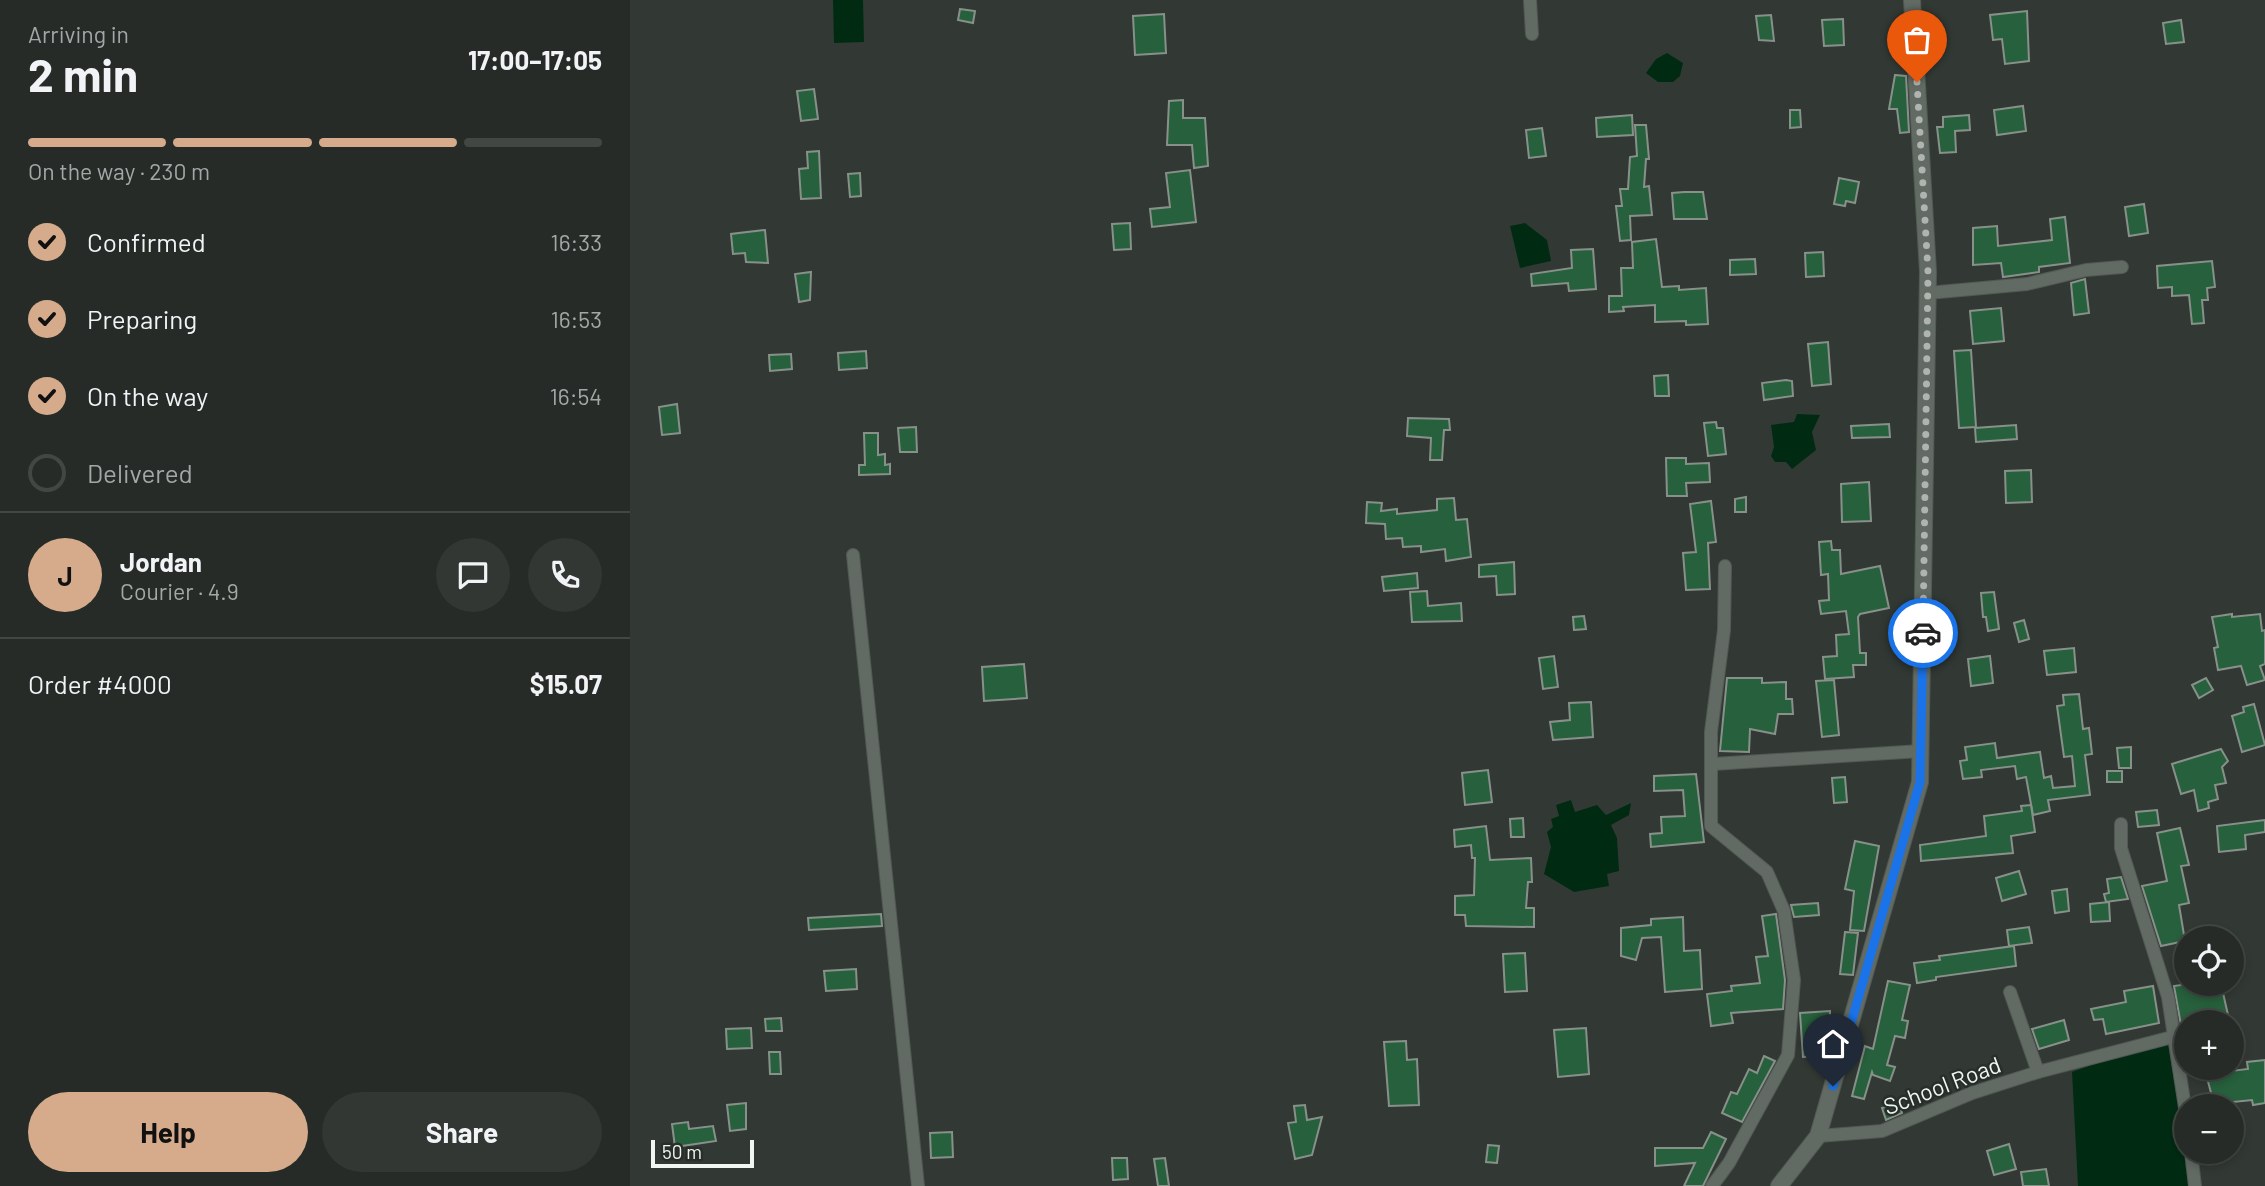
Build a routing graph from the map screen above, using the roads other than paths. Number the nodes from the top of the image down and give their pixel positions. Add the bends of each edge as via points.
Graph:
1 (1530, 0) edge
2 (1912, 0) edge
3 (1532, 34) dead end
4 (2122, 267) dead end
5 (1928, 293) junction
6 (853, 555) dead end
7 (1725, 566) dead end
8 (1921, 751) junction
9 (1713, 764) junction
10 (2121, 824) dead end
11 (2010, 992) dead end
12 (2174, 1026) edge
13 (2174, 1037) edge
14 (2038, 1072) junction
15 (1818, 1136) junction
16 (2192, 1164) edge
17 (918, 1186) edge
18 (1712, 1186) edge
19 (1779, 1186) edge
20 (2195, 1186) edge

1 - 3 street
2 - 5 main road
4 - 5 street via 2027,284
5 - 8 main road
6 - 17 street
7 - 9 street via 1724,630 1711,732
8 - 9 street
8 - 15 main road via 1920,782
9 - 18 street via 1711,826 1767,872 1784,911 1794,979 1788,1055 1730,1163
10 - 12 street via 2121,848
11 - 14 street
13 - 14 street, School Road
14 - 15 street, School Road via 1972,1093 1882,1131
15 - 19 main road
16 - 20 street

